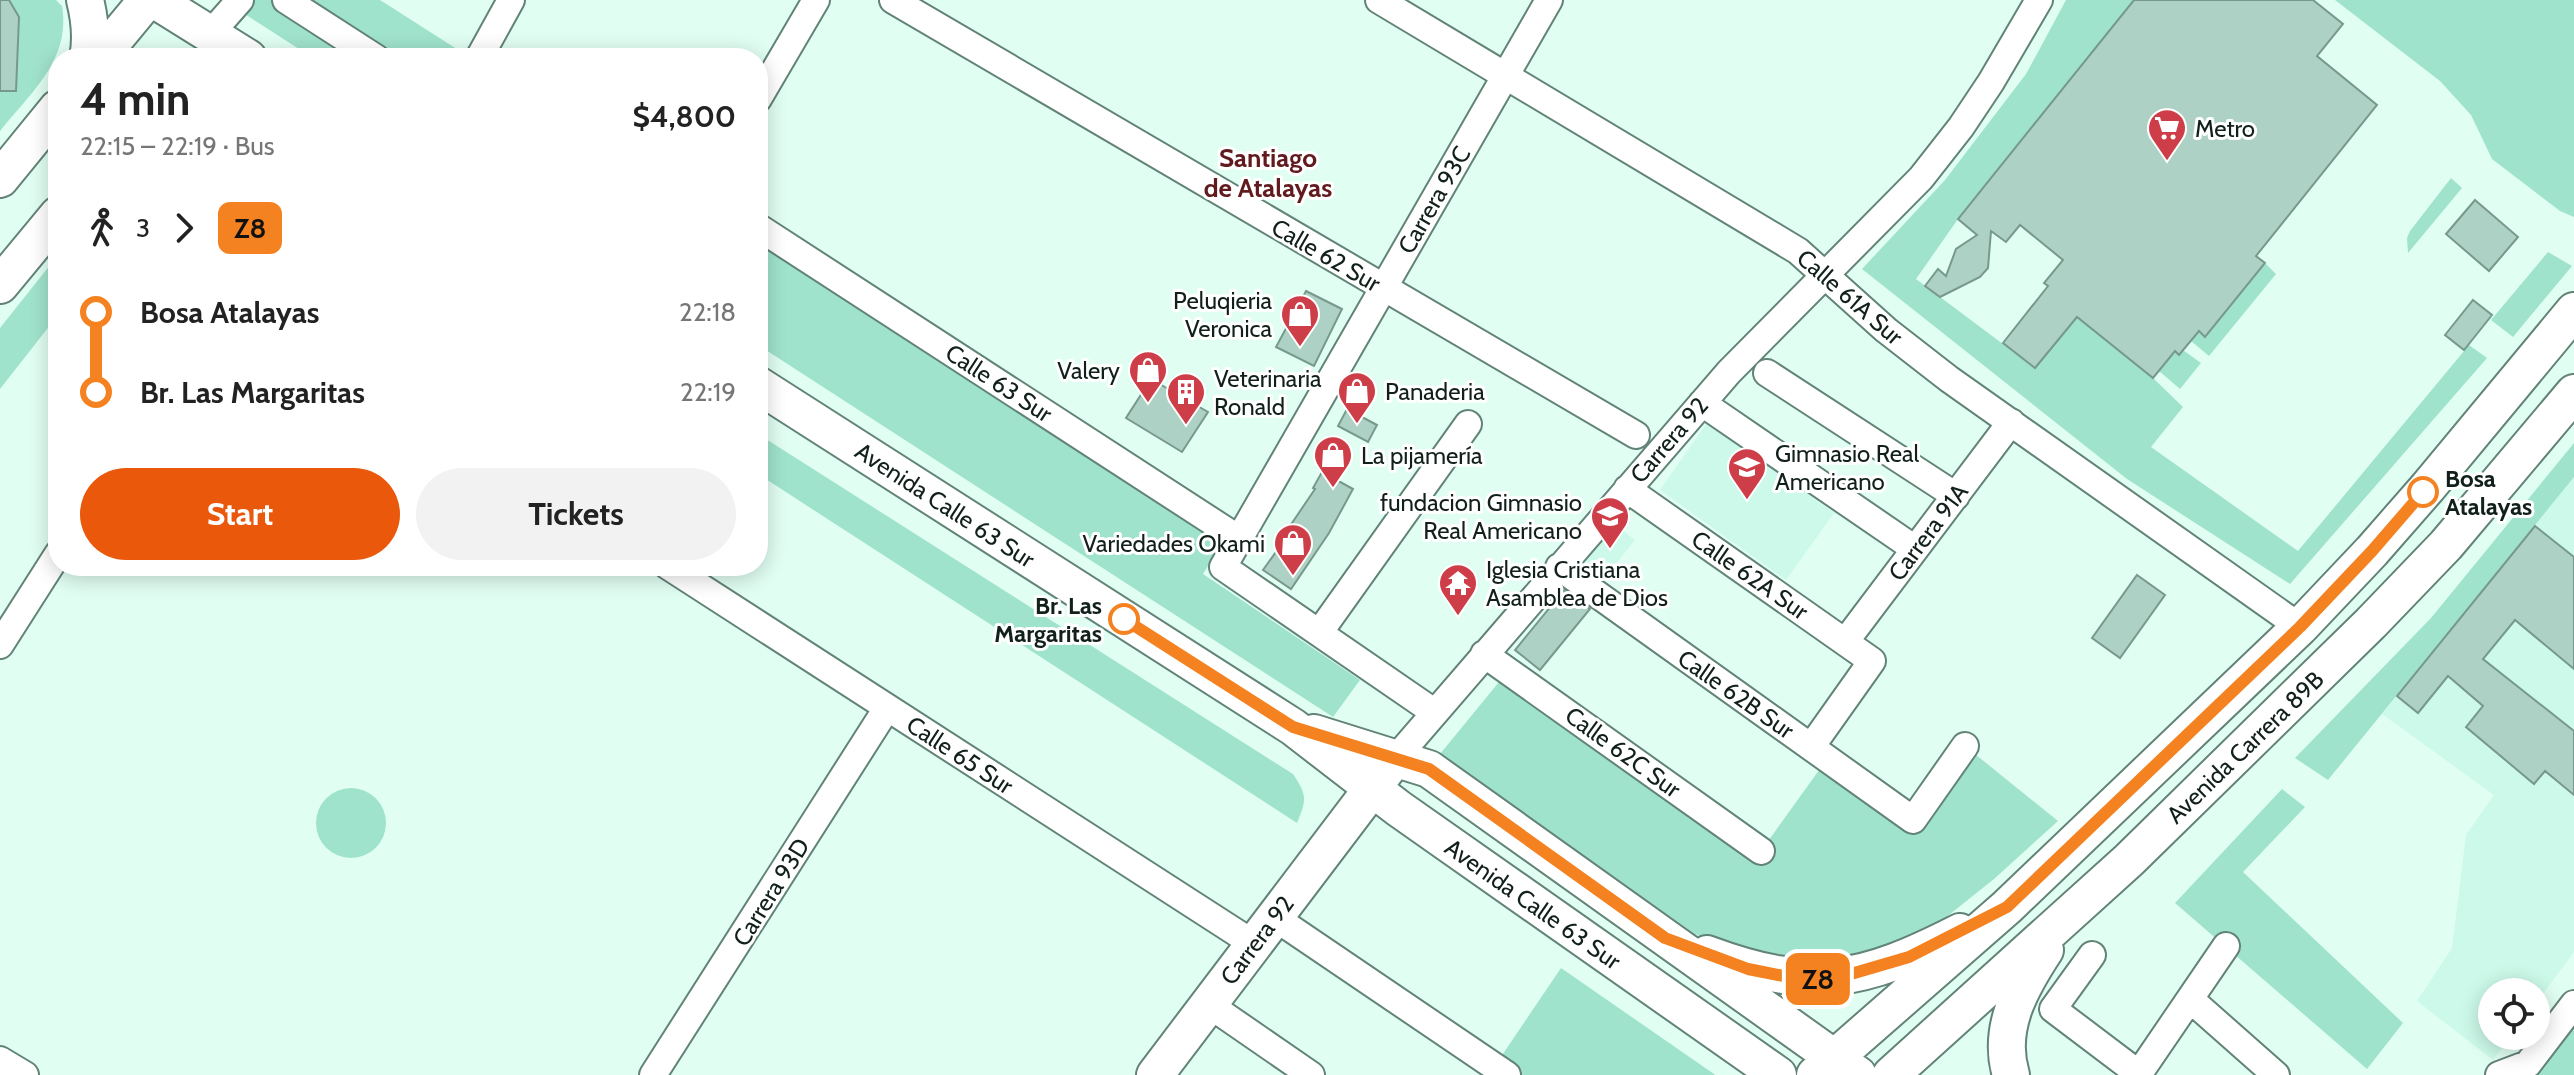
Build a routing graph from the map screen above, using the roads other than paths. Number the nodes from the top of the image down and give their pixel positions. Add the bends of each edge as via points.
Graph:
1 (85, 0) edge
2 (147, 0) edge
3 (155, 0) edge
4 (240, 0) edge
5 (286, 0) edge
6 (511, 0) edge
7 (816, 0) edge
8 (893, 0) edge
9 (1379, 0) edge
10 (1549, 0) edge
11 (2039, 0) edge
12 (200, 46) edge
13 (90, 48) edge
14 (107, 48) edge
15 (360, 48) edge
16 (485, 48) edge
17 (1505, 76) junction
18 (768, 82) edge
19 (48, 120) edge
20 (0, 179) edge
21 (48, 227) edge
22 (768, 233) edge
23 (1825, 273) junction
24 (0, 285) edge
25 (1383, 289) junction
26 (2574, 311) edge
27 (1767, 373) dead end
28 (768, 391) edge
29 (2574, 393) edge
30 (1702, 403) junction
31 (2011, 422) junction
32 (1468, 424) dead end
33 (1636, 435) dead end
34 (1627, 489) junction
35 (1956, 496) junction
36 (1239, 539) junction
37 (1915, 549) junction
38 (48, 565) edge
39 (1559, 567) junction
40 (683, 576) edge
41 (10, 606) edge
42 (2300, 627) junction
43 (1319, 633) junction
44 (1845, 642) junction
45 (0, 645) edge
46 (1484, 654) junction
47 (887, 708) junction
48 (1434, 712) junction
49 (1293, 727) junction
50 (1965, 746) dead end
51 (1811, 747) junction
52 (1396, 758) junction
53 (1371, 788) junction
54 (1761, 851) dead end
55 (2007, 907) junction
56 (2068, 915) junction
57 (1264, 931) junction
58 (1665, 938) junction
59 (2226, 946) dead end
60 (2092, 955) dead end
61 (2190, 999) junction
62 (1208, 1004) junction
63 (2574, 1004) edge
64 (0, 1060) edge
65 (1836, 1070) edge
66 (2139, 1074) edge
67 (25, 1075) edge
68 (653, 1075) edge
69 (1155, 1075) edge
70 (1311, 1075) edge
71 (1507, 1075) edge
72 (1778, 1075) edge
73 (1891, 1075) edge
74 (2011, 1075) edge
75 (2276, 1075) edge
76 (2499, 1075) edge

1 - 13 main road
2 - 14 main road
3 - 12 main road
4 - 12 street
5 - 15 street
6 - 16 street
7 - 18 street
8 - 25 street, Calle 62 Sur
9 - 17 street, Calle 61A Sur
10 - 17 street, Carrera 93C
11 - 23 street, Carrera 92 via 1943,150
17 - 23 street, Calle 61A Sur via 1760,226
17 - 25 street, Carrera 93C
19 - 20 main road
21 - 24 main road
22 - 36 street, Calle 63 Sur
23 - 30 street, Carrera 92
23 - 31 street, Calle 61A Sur via 1886,330
25 - 33 street, Calle 62 Sur
25 - 36 street, Carrera 93C
26 - 42 main road, Avenida Carrera 89B via 2428,487
27 - 35 street
28 - 49 main road, Avenida Calle 63 Sur
29 - 56 main road, Avenida Carrera 89B via 2411,582 2210,783
30 - 34 street, Carrera 92
30 - 37 street
31 - 35 street, Carrera 91A
31 - 42 street, Calle 61A Sur
32 - 43 street
34 - 39 street, Carrera 92
34 - 44 street, Calle 62A Sur
35 - 37 street, Carrera 91A
36 - 43 street, Carrera 93C via 1223,567
37 - 44 street, Carrera 91A
38 - 41 street
39 - 46 street, Carrera 92
39 - 51 street, Calle 62B Sur
40 - 47 street, Calle 65 Sur
41 - 45 street
42 - 55 main road, Avenida Carrera 89B
43 - 48 street
44 - 51 street, Calle 62A Sur via 1872,661
46 - 48 street, Carrera 92
46 - 54 street, Calle 62C Sur
47 - 57 street, Calle 65 Sur
47 - 68 street, Carrera 93D
48 - 52 street, Carrera 92
49 - 52 main road, Avenida Calle 63 Sur
49 - 53 main road, Avenida Calle 63 Sur
50 - 51 street, Calle 62B Sur via 1913,820
52 - 53 main road, Carrera 92
52 - 58 main road, Avenida Calle 63 Sur via 1429,769
53 - 57 main road, Carrera 92
53 - 72 main road, Avenida Calle 63 Sur
55 - 58 main road via 1909,957 1820,979 1748,969
55 - 65 main road, Avenida Carrera 89B
56 - 73 main road, Avenida Carrera 89B
56 - 74 main road via 2024,984 2009,1021 2005,1040
57 - 62 main road, Carrera 92
57 - 71 street, Calle 65 Sur
58 - 65 main road, Avenida Calle 63 Sur
59 - 61 street
60 - 66 street via 2053,1009
61 - 66 street
61 - 75 street
62 - 69 main road, Carrera 92
62 - 70 street
63 - 76 street via 2528,1064
64 - 67 street

